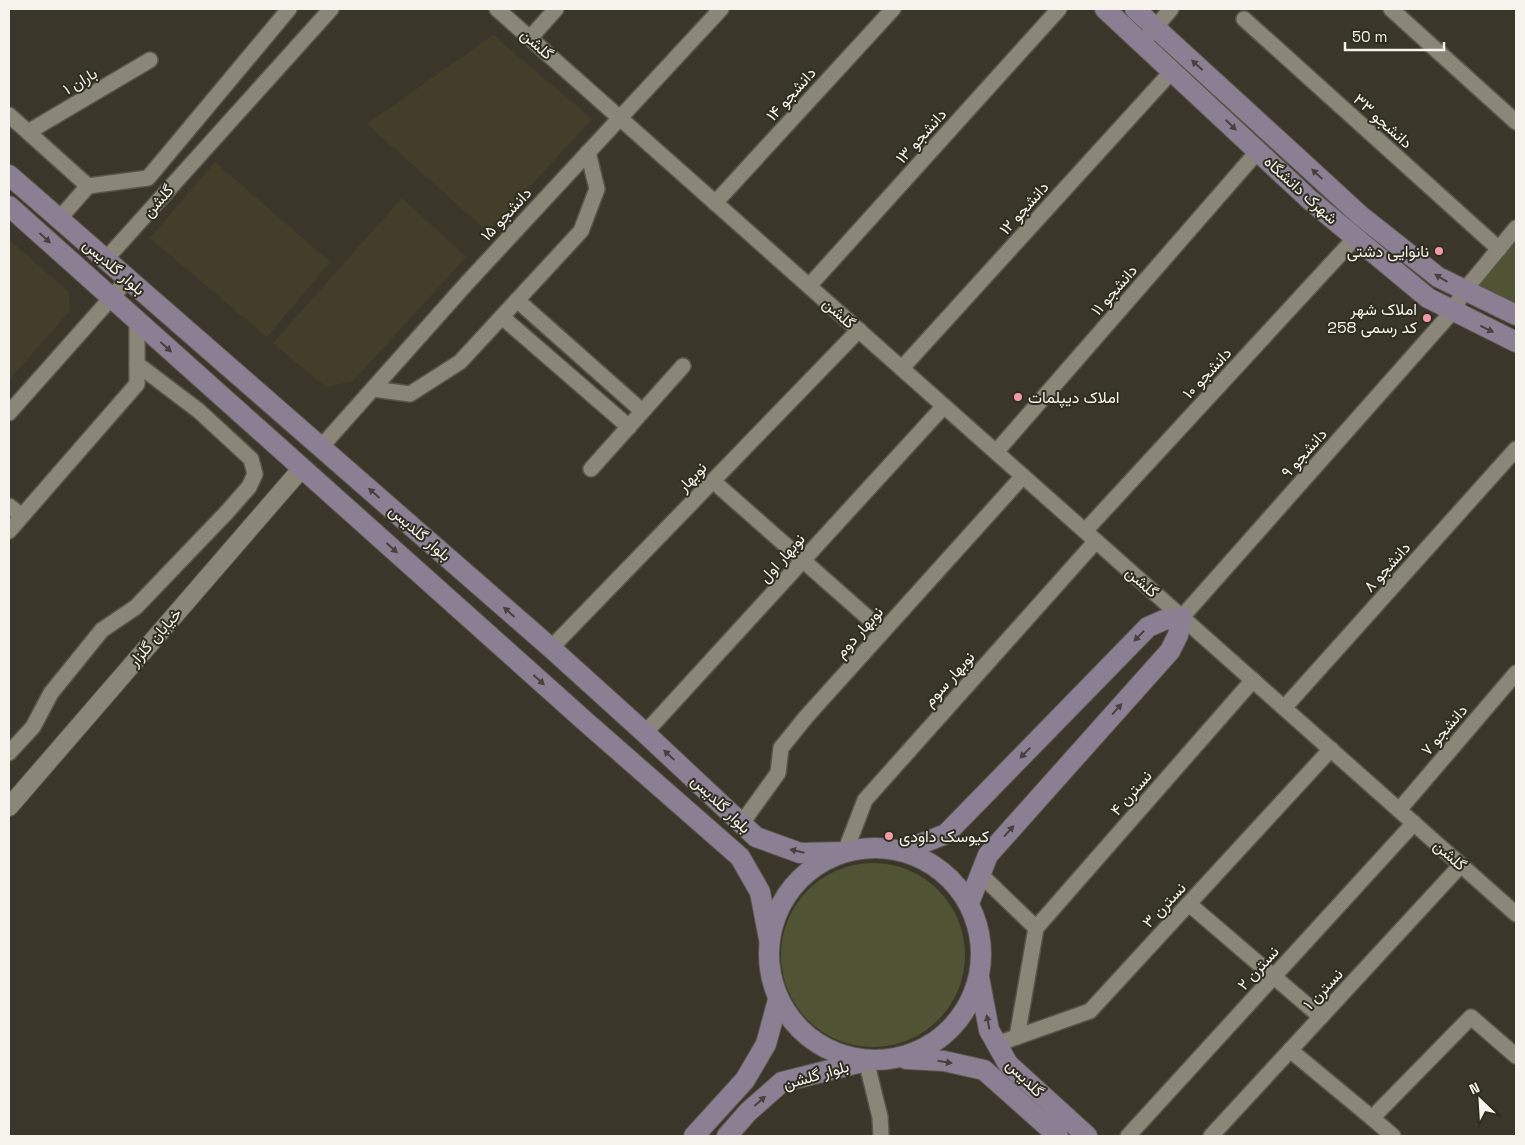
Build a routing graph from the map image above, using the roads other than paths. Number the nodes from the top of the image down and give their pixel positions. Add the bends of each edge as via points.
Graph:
1 (288, 9) edge
2 (331, 9) edge
3 (497, 9) edge
4 (556, 9) edge
5 (721, 9) edge
6 (892, 9) edge
7 (1059, 9) edge
8 (1105, 9) edge
9 (1135, 9) edge
10 (1171, 9) edge
11 (1391, 9) edge
12 (1244, 19) dead end
13 (1149, 35) junction
14 (530, 38) junction
15 (150, 60) dead end
16 (1173, 70) junction
17 (9, 115) edge
18 (620, 118) junction
19 (1516, 122) edge
20 (28, 132) junction
21 (1258, 151) junction
22 (588, 152) junction
23 (9, 175) edge
24 (88, 186) junction
25 (715, 202) junction
26 (9, 206) edge
27 (59, 219) junction
28 (1516, 228) edge
29 (1356, 238) junction
30 (1499, 249) junction
31 (106, 259) junction
32 (128, 279) junction
33 (809, 286) junction
34 (1464, 291) junction
35 (112, 298) junction
36 (517, 300) junction
37 (1452, 312) junction
38 (1516, 315) edge
39 (502, 317) junction
40 (137, 321) junction
41 (859, 330) junction
42 (1516, 342) edge
43 (137, 364) junction
44 (683, 366) dead end
45 (902, 368) junction
46 (373, 388) junction
47 (944, 406) junction
48 (642, 411) junction
49 (9, 413) edge
50 (629, 427) junction
51 (321, 447) junction
52 (1516, 449) edge
53 (996, 452) junction
54 (302, 468) junction
55 (591, 470) dead end
56 (1023, 476) junction
57 (712, 481) junction
58 (9, 506) edge
59 (22, 516) junction
60 (9, 531) edge
61 (1091, 536) junction
62 (803, 560) junction
63 (1182, 617) junction
64 (883, 631) junction
65 (532, 632) junction
66 (551, 648) junction
67 (510, 654) junction
68 (1516, 673) edge
69 (1253, 680) junction
70 (1284, 708) junction
71 (646, 733) junction
72 (1331, 750) junction
73 (9, 754) edge
74 (9, 807) edge
75 (1399, 810) junction
76 (742, 823) junction
77 (1414, 823) junction
78 (902, 851) junction
79 (845, 852) junction
80 (1461, 865) junction
81 (980, 874) junction
82 (969, 903) junction
83 (1189, 904) junction
84 (1514, 909) edge
85 (1036, 928) junction
86 (769, 939) junction
87 (1273, 976) junction
88 (979, 977) junction
89 (778, 1000) junction
90 (1321, 1017) junction
91 (1017, 1037) junction
92 (997, 1044) junction
93 (1290, 1050) junction
94 (1516, 1056) edge
95 (897, 1058) junction
96 (866, 1060) junction
97 (1372, 1118) junction
98 (694, 1136) edge
99 (727, 1136) edge
100 (881, 1136) edge
101 (1058, 1136) edge
102 (1086, 1136) edge
103 (1128, 1136) edge
104 (1211, 1136) edge
105 (1393, 1136) edge

1 - 24 street via 148,178
2 - 31 street, گلشن
3 - 14 street, گلشن
4 - 14 street
5 - 18 street, دانشجو ۱۵
6 - 25 street, دانشجو ۱۴
7 - 33 street, دانشجو ۱۳
8 - 13 main road, شهرک دانشگاه
9 - 13 main road, شهرک دانشگاه
10 - 13 street
11 - 19 street
12 - 30 street, دانشجو ۳۳
13 - 16 main road, شهرک دانشگاه
34 -> 13 main road, شهرک دانشگاه via 1438,278 1361,216
14 - 18 street, گلشن
15 - 20 street, باران ۱
16 -> 21 main road, شهرک دانشگاه
16 - 45 street, دانشجو ۱۲
17 - 20 street
18 - 22 street, دانشجو ۱۵
18 - 25 street, گلشن
20 - 24 street
21 - 29 main road, شهرک دانشگاه
21 - 53 street, دانشجو ۱۱
22 - 36 street via 597,189 581,231
22 - 46 street, دانشجو ۱۵
23 - 27 main road, بلوار گلدیس
24 - 27 street
25 - 33 street, گلشن
26 -> 35 main road, بلوار گلدیس
27 - 31 main road, بلوار گلدیس
28 - 30 street, دانشجو ۹
29 - 37 main road, شهرک دانشگاه via 1428,298
29 - 61 street, دانشجو ۱۰
30 - 34 street, دانشجو ۹
31 - 32 main road, بلوار گلدیس
32 - 35 street
32 - 51 main road, بلوار گلدیس
33 - 41 street, گلشن
34 - 37 street, دانشجو ۹
34 - 38 main road, شهرک دانشگاه
35 - 40 main road, بلوار گلدیس
35 - 49 street
36 - 39 street
36 - 48 street
37 -> 42 main road, شهرک دانشگاه
37 - 63 street, دانشجو ۹
39 - 46 street via 460,362 410,394
39 - 50 street
40 - 43 street
40 -> 54 main road, بلوار گلدیس
41 - 45 street, گلشن
41 - 57 street, نوبهار
43 - 59 street via 137,384
43 - 73 street via 199,411 251,459 255,474 227,512 136,608 102,630 51,693 33,727
44 - 48 street
45 - 47 street, گلشن
46 - 51 street, دانشجو ۱۵
47 - 53 street, گلشن
47 - 62 street, نوبهار اول
48 - 50 street
50 - 55 street
51 - 54 main road
65 -> 51 main road, بلوار گلدیس
52 - 70 street, دانشجو ۸
53 - 56 street, گلشن
54 -> 67 main road, بلوار گلدیس
54 - 74 street, خیابان گلزار
56 - 61 street, گلشن
56 - 64 street, نوبهار دوم
57 - 62 street
57 - 66 street, نوبهار
58 - 59 street
59 - 60 street
61 - 63 street, گلشن
61 - 79 street, نوبهار سوم via 865,800
62 - 64 street
62 - 71 street, نوبهار اول
63 - 69 street, گلشن
63 -> 78 main road, گلشن via 1148,627 946,834
81 -> 63 main road via 988,855 1170,651
64 - 76 street, نوبهار دوم via 781,748 778,773
65 - 66 main road, بلوار گلدیس
65 - 67 main road
66 - 71 main road, بلوار گلدیس
67 -> 86 main road, بلوار گلدیس via 740,857 760,892
68 - 75 street, دانشجو ۷
69 - 70 street, گلشن
69 - 85 street, نسترن ۴
70 - 72 street, گلشن
76 -> 71 main road, بلوار گلدیس
72 - 75 street, گلشن
72 - 83 street, نسترن ۳
75 - 77 street, گلشن
79 -> 76 main road, بلوار گلدیس via 800,853 756,837
77 - 80 street, گلشن
77 - 87 street, نسترن ۲
78 - 79 main road via 873,847
78 - 82 main road via 928,862 951,880
79 - 86 main road via 817,864 794,884 777,910
80 - 84 street, گلشن
80 - 90 street, نسترن ۱
81 - 82 main road
81 - 85 street
82 - 88 main road via 978,926
83 - 87 street
83 - 91 street, نسترن ۳ via 1090,1011
85 - 91 street
86 - 89 main road via 769,970
87 - 90 street
87 - 103 street, نسترن ۲
92 -> 88 main road, گلدیس via 989,1030
88 - 95 main road via 968,1005 950,1030 925,1048
89 - 96 main road via 793,1024 814,1042 839,1055
89 - 98 main road via 766,1044 745,1080
90 - 93 street, نسترن ۱
91 - 92 street, نسترن ۳
92 - 102 main road, گلدیس via 1008,1064
93 - 97 street
93 - 104 street, نسترن ۱
94 - 97 street via 1471,1017
95 - 96 main road
95 -> 101 main road, گلدیس via 944,1061 984,1070
99 -> 96 main road, بلوار گلشن via 782,1082
96 - 100 street via 880,1117
97 - 105 street

